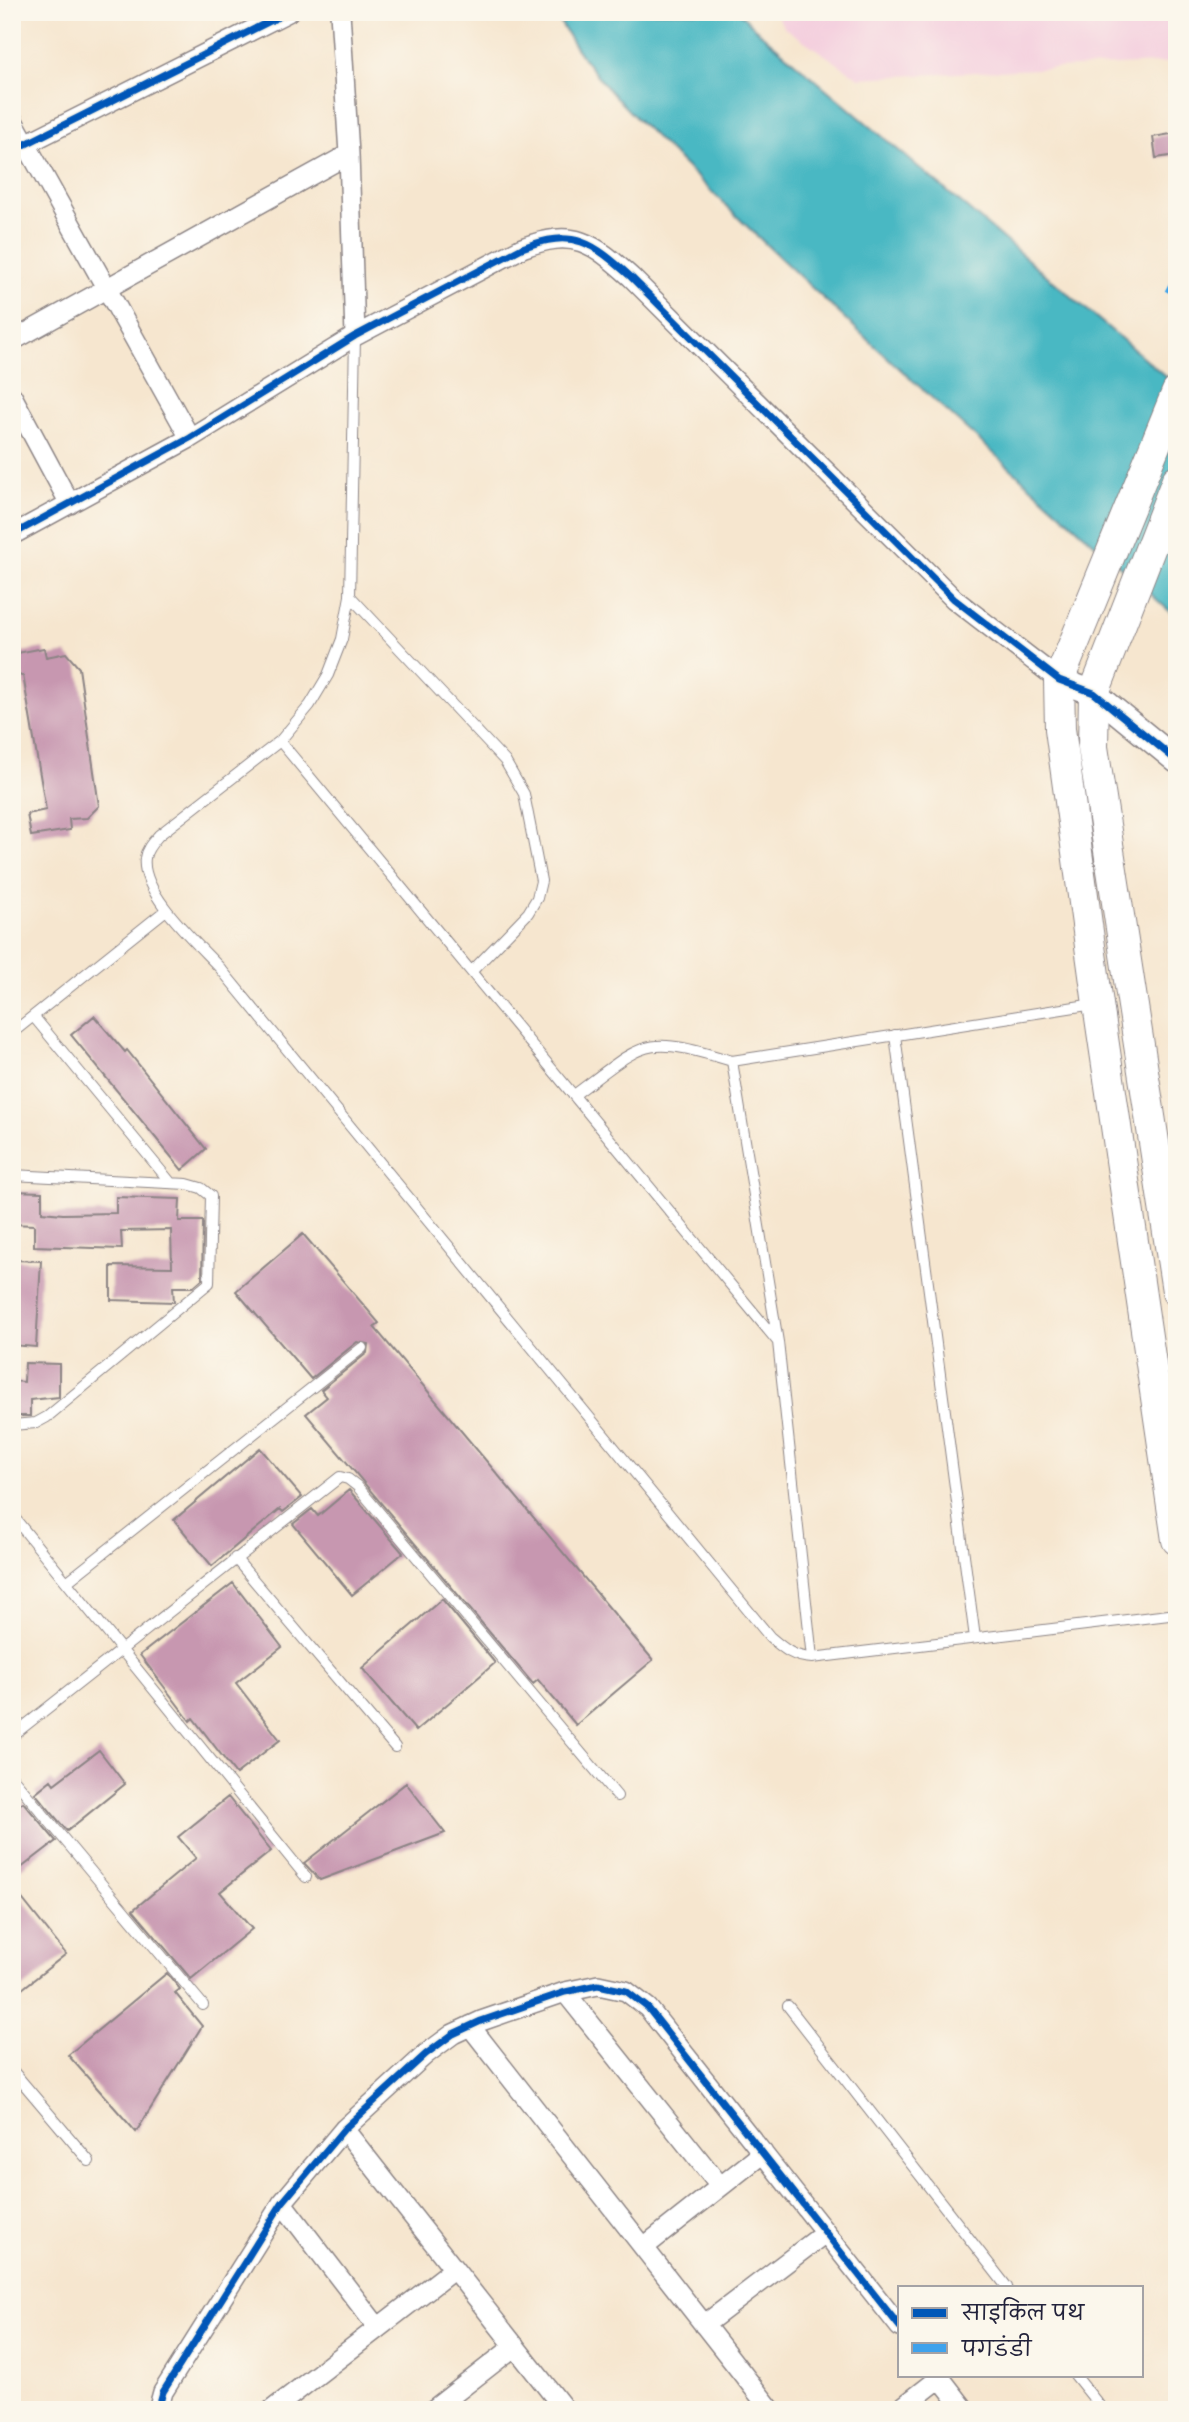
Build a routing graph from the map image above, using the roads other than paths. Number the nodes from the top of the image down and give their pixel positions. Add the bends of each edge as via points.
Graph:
1 (288, 12) edge
2 (340, 12) edge
3 (12, 119) edge
4 (19, 148) edge
5 (349, 154) junction
6 (106, 288) junction
7 (355, 335) junction
8 (12, 341) edge
9 (1177, 391) edge
10 (12, 396) edge
11 (190, 438) junction
12 (1177, 480) edge
13 (70, 504) junction
14 (12, 535) edge
15 (350, 596) junction
16 (1059, 680) junction
17 (1094, 693) junction
18 (280, 741) junction
19 (1177, 761) edge
20 (166, 910) junction
21 (472, 971) junction
22 (1098, 1004) junction
23 (34, 1017) junction
24 (12, 1033) edge
25 (894, 1035) junction
26 (732, 1061) junction
27 (574, 1095) junction
28 (12, 1175) edge
29 (171, 1183) junction
30 (1177, 1291) edge
31 (778, 1342) junction
32 (362, 1348) dead end
33 (12, 1425) edge
34 (12, 1515) edge
35 (1177, 1540) edge
36 (235, 1558) junction
37 (68, 1581) junction
38 (1177, 1614) edge
39 (975, 1638) junction
40 (122, 1648) junction
41 (813, 1658) junction
42 (12, 1736) edge
43 (395, 1747) dead end
44 (12, 1777) edge
45 (617, 1796) dead end
46 (306, 1877) dead end
47 (565, 1992) junction
48 (203, 2006) dead end
49 (788, 2006) dead end
50 (470, 2026) junction
51 (12, 2070) edge
52 (344, 2129) junction
53 (763, 2153) junction
54 (89, 2161) dead end
55 (720, 2186) junction
56 (282, 2203) junction
57 (825, 2233) junction
58 (644, 2247) junction
59 (454, 2269) junction
60 (1006, 2286) edge
61 (898, 2324) edge
62 (704, 2325) junction
63 (378, 2328) junction
64 (515, 2346) junction
65 (939, 2376) edge
66 (1076, 2376) edge
67 (158, 2410) edge
68 (272, 2410) edge
69 (433, 2410) edge
70 (565, 2410) edge
71 (771, 2410) edge
72 (899, 2410) edge
73 (965, 2410) edge
74 (1102, 2410) edge

1 - 4 street
2 - 5 street
3 - 4 street
4 - 6 street
5 - 6 street
5 - 7 street
6 - 8 street
6 - 11 street
7 - 11 street
7 - 15 lane
7 - 16 street via 522,248 551,237 578,240 609,257 631,277 954,599
9 - 16 main road
10 - 13 street
11 - 13 street
12 - 17 main road
13 - 14 street
15 - 18 lane via 342,639 328,675
15 - 21 lane via 505,761 524,794 541,881 537,898
16 - 17 street
16 - 22 main road via 1060,729
17 - 19 street
17 - 30 main road via 1093,747
18 - 20 lane via 149,846 145,859 148,881
18 - 21 lane
20 - 23 lane
20 - 41 lane via 220,968 770,1637 797,1657
21 - 27 lane
22 - 25 lane
22 - 35 main road
23 - 24 lane
23 - 29 lane
25 - 26 lane
25 - 39 lane
26 - 27 lane via 677,1045 653,1044 634,1050
26 - 31 lane
27 - 31 lane
28 - 29 lane
29 - 33 lane via 201,1188 211,1196 209,1283 47,1417
31 - 41 lane
32 - 37 lane
34 - 37 lane
36 - 40 lane
36 - 43 lane
36 - 45 lane via 329,1483 340,1477 348,1479
37 - 40 lane
38 - 39 lane
39 - 41 lane
40 - 42 lane
40 - 46 lane
44 - 48 lane
47 - 50 street
47 - 53 street via 598,1985 626,1991 648,2008
47 - 55 street
49 - 60 lane
50 - 52 street via 426,2054
50 - 58 street
51 - 54 lane
52 - 56 street
52 - 59 street
53 - 55 street
53 - 57 street
55 - 58 street
56 - 63 street
56 - 67 street via 163,2392
57 - 61 street
57 - 62 street
58 - 62 street
59 - 63 street
59 - 64 street
62 - 71 street
63 - 68 street
64 - 69 street
64 - 70 street
65 - 72 street
65 - 73 street
66 - 74 lane

